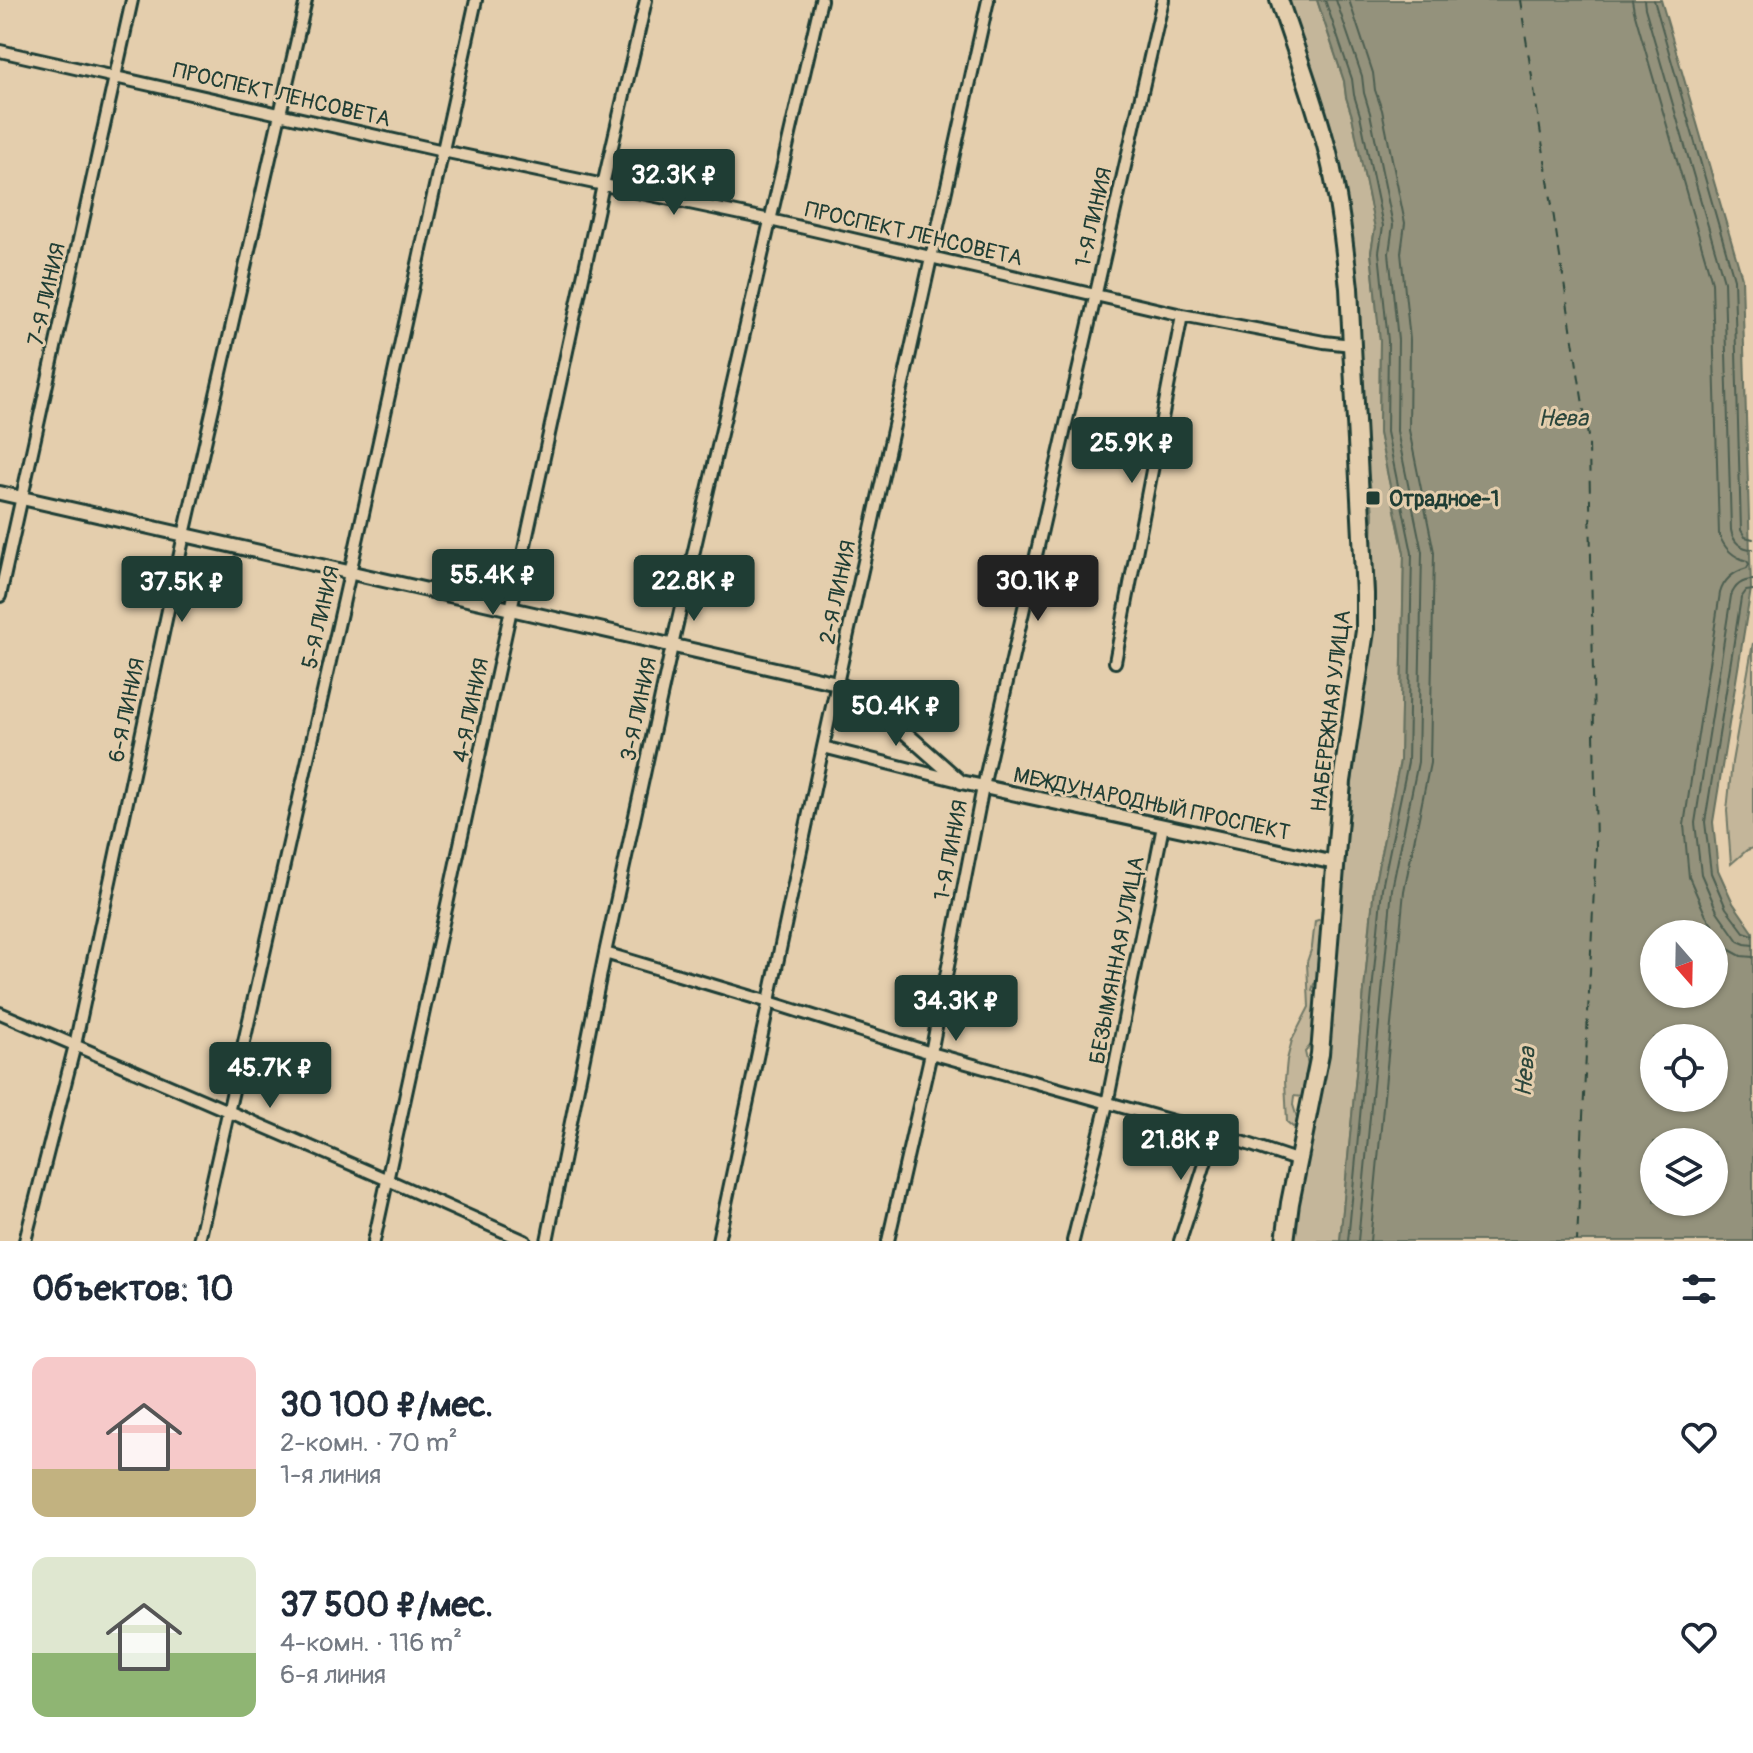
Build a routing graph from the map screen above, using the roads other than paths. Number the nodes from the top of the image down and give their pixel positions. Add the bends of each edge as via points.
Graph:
1 (132, 0) edge
2 (306, 0) edge
3 (476, 0) edge
4 (646, 0) edge
5 (821, 0) edge
6 (988, 0) edge
7 (1163, 0) edge
8 (1279, 0) edge
9 (0, 51) edge
10 (115, 77) junction
11 (280, 114) junction
12 (443, 151) junction
13 (603, 185) junction
14 (770, 220) junction
15 (931, 257) junction
16 (1096, 295) junction
17 (1182, 315) junction
18 (1352, 345) junction
19 (0, 493) edge
20 (21, 498) junction
21 (184, 535) junction
22 (350, 573) junction
23 (0, 596) edge
24 (512, 610) junction
25 (672, 646) junction
26 (1115, 662) dead end
27 (837, 683) junction
28 (823, 747) junction
29 (961, 782) junction
30 (983, 787) junction
31 (1163, 826) junction
32 (1335, 863) junction
33 (605, 953) junction
34 (769, 1002) junction
35 (0, 1013) edge
36 (75, 1045) junction
37 (931, 1053) junction
38 (1107, 1104) junction
39 (229, 1111) junction
40 (1215, 1133) junction
41 (1299, 1161) junction
42 (388, 1180) junction
43 (25, 1241) edge
44 (199, 1241) edge
45 (374, 1241) edge
46 (525, 1241) edge
47 (547, 1241) edge
48 (718, 1241) edge
49 (888, 1241) edge
50 (1073, 1241) edge
51 (1180, 1241) edge
52 (1285, 1241) edge

1 - 10 street, 7-Я ЛИНИЯ
2 - 11 street, 6-Я ЛИНИЯ
3 - 12 street, 5-Я ЛИНИЯ
4 - 13 street, 4-Я ЛИНИЯ
5 - 14 street, 3-Я ЛИНИЯ
6 - 15 street, 2-Я ЛИНИЯ
7 - 16 street, 1-Я ЛИНИЯ
8 - 18 main road, НАБЕРЕЖНАЯ УЛИЦА via 1329,156
9 - 10 street, ПРОСПЕКТ ЛЕНСОВЕТА
10 - 11 street, ПРОСПЕКТ ЛЕНСОВЕТА
10 - 20 street, 7-Я ЛИНИЯ
11 - 12 street, ПРОСПЕКТ ЛЕНСОВЕТА
11 - 21 street, 6-Я ЛИНИЯ
12 - 13 street, ПРОСПЕКТ ЛЕНСОВЕТА
12 - 22 street, 5-Я ЛИНИЯ
13 - 14 street, ПРОСПЕКТ ЛЕНСОВЕТА
13 - 24 street, 4-Я ЛИНИЯ
14 - 15 street, ПРОСПЕКТ ЛЕНСОВЕТА
14 - 25 street, 3-Я ЛИНИЯ
15 - 16 street, ПРОСПЕКТ ЛЕНСОВЕТА
15 - 27 street, 2-Я ЛИНИЯ
16 - 17 street, ПРОСПЕКТ ЛЕНСОВЕТА
16 - 30 street, 1-Я ЛИНИЯ
17 - 18 street, ПРОСПЕКТ ЛЕНСОВЕТА
17 - 26 street
18 - 32 main road, НАБЕРЕЖНАЯ УЛИЦА via 1365,631
19 - 20 street, МЕЖДУНАРОДНЫЙ ПРОСПЕКТ
20 - 21 street, МЕЖДУНАРОДНЫЙ ПРОСПЕКТ
20 - 23 street, 7-Я ЛИНИЯ
21 - 22 street, МЕЖДУНАРОДНЫЙ ПРОСПЕКТ
21 - 36 street, 6-Я ЛИНИЯ
22 - 24 street, МЕЖДУНАРОДНЫЙ ПРОСПЕКТ
22 - 39 street, 5-Я ЛИНИЯ
24 - 25 street, МЕЖДУНАРОДНЫЙ ПРОСПЕКТ
24 - 42 street, 4-Я ЛИНИЯ
25 - 27 street, МЕЖДУНАРОДНЫЙ ПРОСПЕКТ
25 - 33 street, 3-Я ЛИНИЯ
27 - 28 street, 2-Я ЛИНИЯ
27 - 29 street, МЕЖДУНАРОДНЫЙ ПРОСПЕКТ via 866,698
28 - 29 street, МЕЖДУНАРОДНЫЙ ПРОСПЕКТ
28 - 34 street, 2-Я ЛИНИЯ
29 - 30 street, МЕЖДУНАРОДНЫЙ ПРОСПЕКТ
30 - 31 street, МЕЖДУНАРОДНЫЙ ПРОСПЕКТ
30 - 37 street, 1-Я ЛИНИЯ
31 - 32 street, МЕЖДУНАРОДНЫЙ ПРОСПЕКТ
31 - 38 street, БЕЗЫМЯННАЯ УЛИЦА
32 - 41 main road, НАБЕРЕЖНАЯ УЛИЦА via 1320,1054
33 - 34 street
33 - 47 street, 3-Я ЛИНИЯ
34 - 37 street
34 - 48 street, 2-Я ЛИНИЯ
35 - 36 street
36 - 39 street
36 - 43 street, 6-Я ЛИНИЯ
37 - 38 street
37 - 49 street, 1-Я ЛИНИЯ
38 - 40 street
38 - 50 street, БЕЗЫМЯННАЯ УЛИЦА
39 - 42 street
39 - 44 street, 5-Я ЛИНИЯ
40 - 41 street
40 - 51 street
41 - 52 main road, НАБЕРЕЖНАЯ УЛИЦА
42 - 45 street, 4-Я ЛИНИЯ
42 - 46 street

